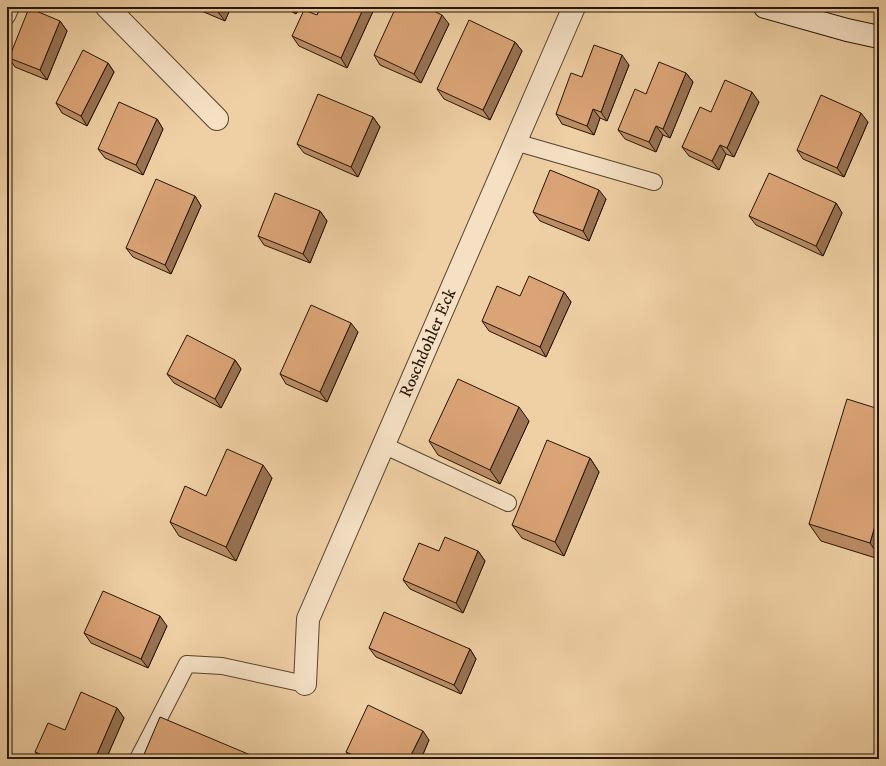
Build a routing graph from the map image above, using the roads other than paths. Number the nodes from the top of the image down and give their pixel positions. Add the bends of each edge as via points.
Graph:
1 (11, 7) edge
2 (107, 7) edge
3 (574, 7) edge
4 (765, 7) edge
5 (7, 16) edge
6 (879, 37) edge
7 (217, 119) dead end
8 (515, 142) junction
9 (654, 182) dead end
10 (383, 445) junction
11 (508, 503) dead end
12 (305, 684) joint
13 (138, 759) edge

1 - 5 lane
2 - 7 street
3 - 8 street, Roschdohler Eck
4 - 6 street
8 - 9 lane
8 - 10 street, Roschdohler Eck
10 - 11 lane
10 - 12 street, Roschdohler Eck via 308,619
12 - 13 lane via 222,666 187,664

